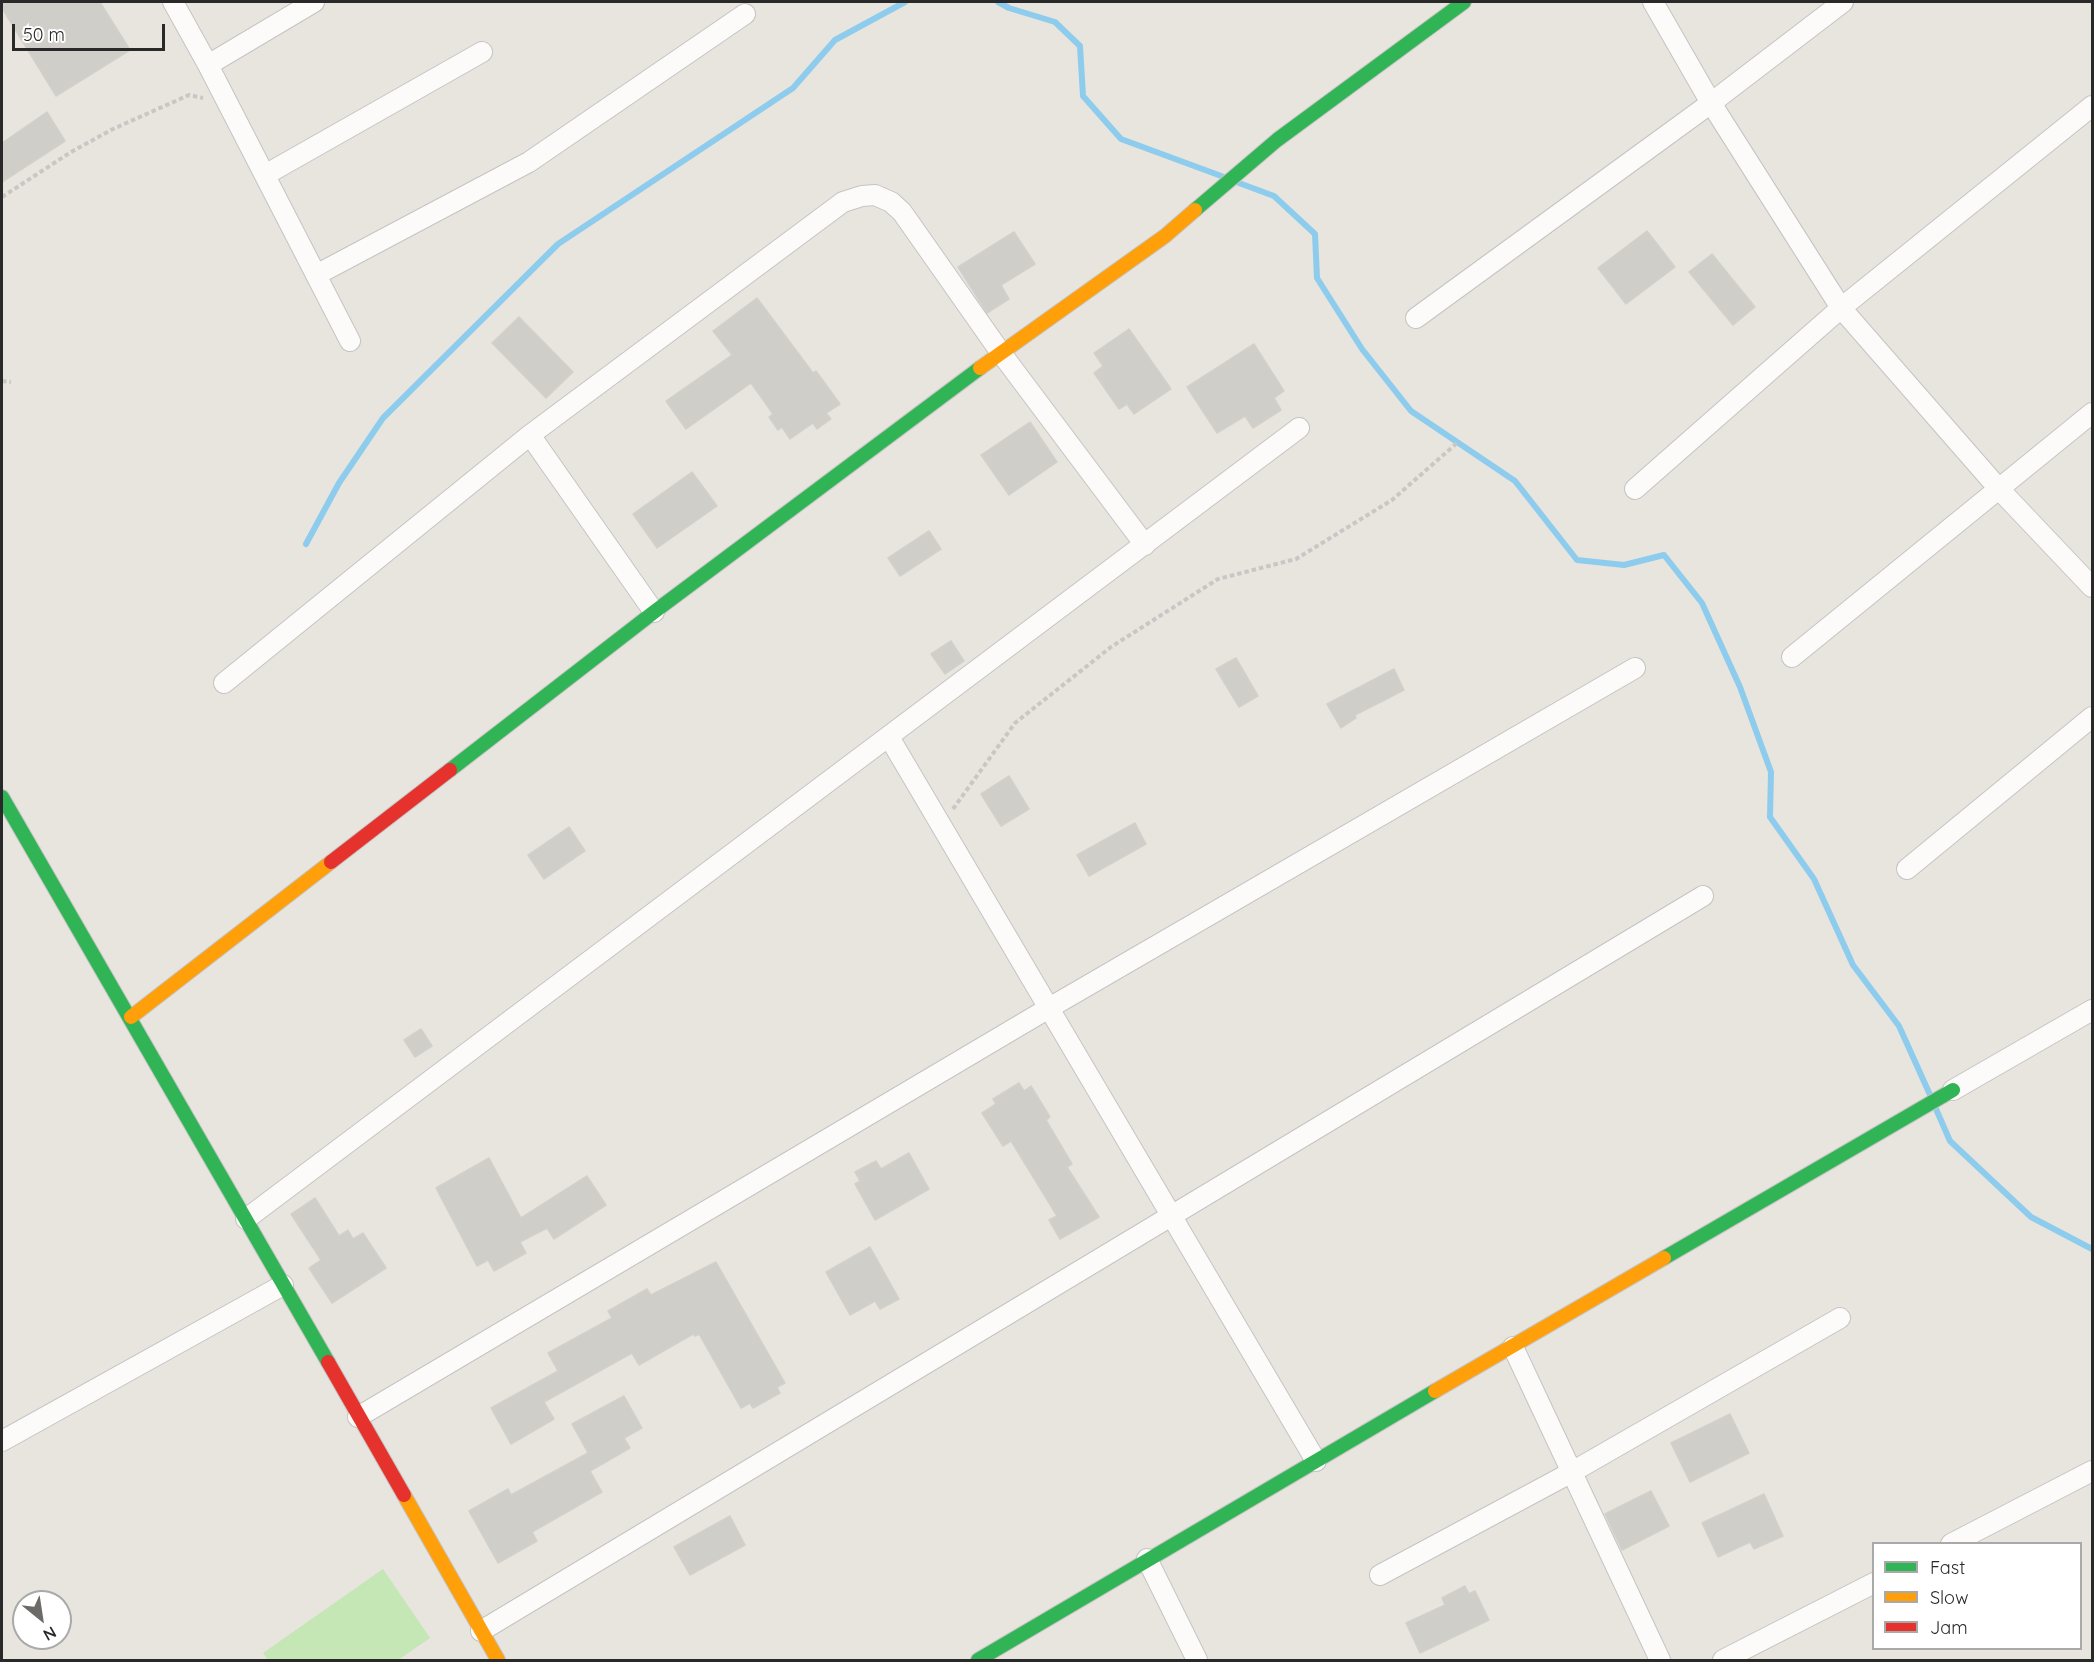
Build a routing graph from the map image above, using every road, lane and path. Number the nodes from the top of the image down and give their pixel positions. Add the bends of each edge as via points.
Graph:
1 (173, 2) edge
2 (314, 2) edge
3 (1464, 2) edge
4 (1653, 2) edge
5 (1843, 2) edge
6 (745, 14) dead end
7 (482, 52) dead end
8 (208, 65) junction
9 (227, 102) junction
10 (1712, 103) junction
11 (2092, 106) edge
12 (265, 175) junction
13 (2, 197) edge
14 (316, 275) junction
15 (1841, 308) junction
16 (1416, 318) dead end
17 (350, 341) dead end
18 (1001, 353) junction
19 (2, 381) edge
20 (11, 382) dead end
21 (2092, 413) edge
22 (1299, 428) dead end
23 (530, 435) junction
24 (1457, 443) dead end
25 (1635, 489) dead end
26 (1999, 489) junction
27 (1145, 544) junction
28 (2092, 587) edge
29 (654, 612) junction
30 (1792, 657) dead end
31 (1635, 668) dead end
32 (224, 683) dead end
33 (2092, 717) edge
34 (889, 736) junction
35 (2, 797) edge
36 (942, 826) junction
37 (1907, 868) dead end
38 (1703, 896) dead end
39 (1049, 1008) junction
40 (2092, 1010) edge
41 (131, 1017) junction
42 (1953, 1090) joint
43 (1171, 1215) junction
44 (246, 1219) junction
45 (283, 1285) junction
46 (1840, 1318) dead end
47 (1513, 1347) junction
48 (358, 1417) junction
49 (2, 1441) edge
50 (1316, 1461) junction
51 (2092, 1471) edge
52 (1572, 1472) junction
53 (1955, 1542) edge
54 (1147, 1559) junction
55 (1380, 1575) dead end
56 (1872, 1584) edge
57 (481, 1631) junction
58 (498, 1660) edge
59 (978, 1660) edge
60 (1197, 1660) edge
61 (1660, 1660) edge
62 (1723, 1660) edge

1 - 8 street
2 - 8 street
3 - 18 street via 1277,140 1165,236
4 - 10 street
5 - 10 street
6 - 14 street via 529,162
7 - 12 street
8 - 9 street
9 - 12 street
9 - 13 path via 189,95 79,147
10 - 15 street
10 - 16 street
11 - 15 street
12 - 14 street
14 - 17 street
15 - 25 street
15 - 26 street
18 - 23 street via 902,212 876,195 862,196 843,202
18 - 27 street
18 - 29 street
19 - 20 path
21 - 26 street
22 - 27 street
23 - 29 street
23 - 32 street
24 - 36 path via 1392,500 1296,559 1218,579 1111,647 1015,723
26 - 28 street
26 - 30 street
27 - 34 street
29 - 41 street
31 - 39 street
33 - 37 street
34 - 36 street
34 - 44 street
35 - 41 street
36 - 39 street
38 - 43 street
39 - 43 street
39 - 48 street
40 - 42 street
41 - 44 street
42 - 47 street
43 - 50 street
43 - 57 street
44 - 45 street
45 - 48 street
45 - 49 street
46 - 52 street
47 - 50 street
47 - 52 street
48 - 57 street
50 - 54 street
51 - 53 street
52 - 55 street
52 - 61 street
54 - 59 street
54 - 60 street
56 - 62 street
57 - 58 street

